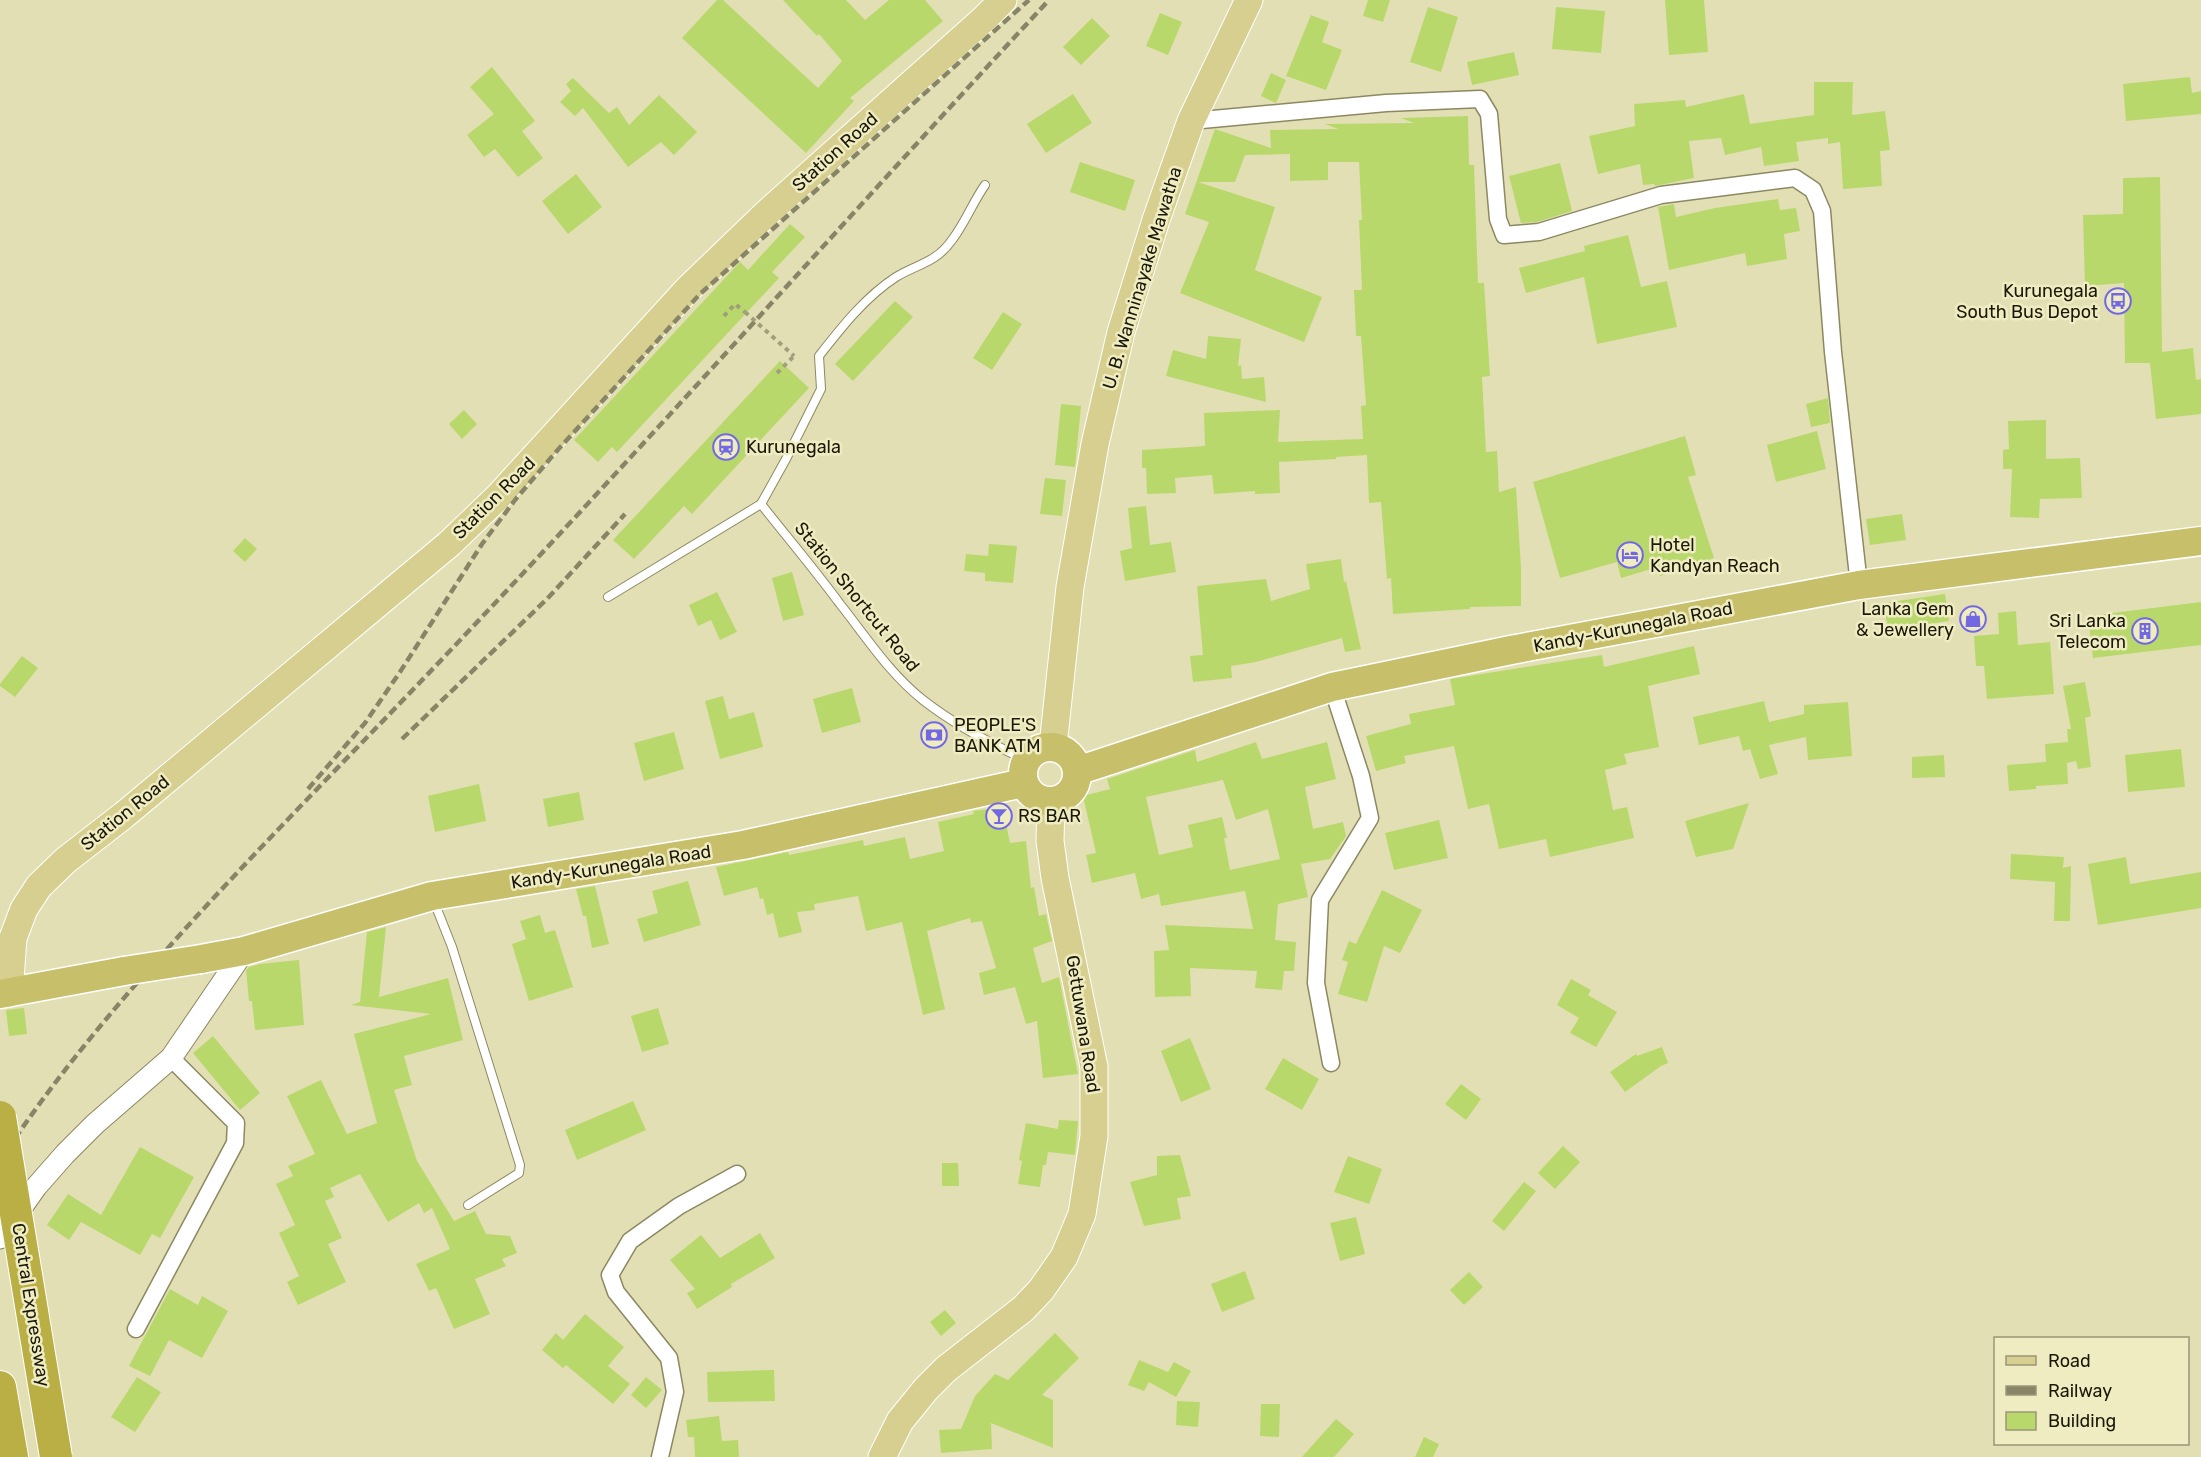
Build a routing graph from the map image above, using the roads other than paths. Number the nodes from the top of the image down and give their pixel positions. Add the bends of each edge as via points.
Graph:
1 (1003, 0) edge
2 (1249, 0) edge
3 (1191, 120) junction
4 (985, 185) dead end
5 (761, 504) junction
6 (2201, 541) edge
7 (1859, 585) junction
8 (608, 597) dead end
9 (1332, 687) junction
10 (1053, 746) junction
11 (1024, 771) junction
12 (1077, 771) junction
13 (1051, 801) junction
14 (432, 896) junction
15 (244, 951) junction
16 (5, 994) edge
17 (171, 1058) junction
18 (1331, 1063) dead end
19 (0, 1117) edge
20 (737, 1174) dead end
21 (468, 1204) dead end
22 (0, 1238) edge
23 (136, 1329) dead end
24 (0, 1387) edge
25 (12, 1457) edge
26 (56, 1457) edge
27 (660, 1457) edge
28 (882, 1457) edge

1 - 16 main road, Station Road via 687,290 498,497 449,544 39,886 24,909 13,938
2 - 3 main road, U. B. Wanninayake Mawatha
3 - 7 street via 1480,99 1490,114 1498,219 1504,235 1539,232 1661,195 1795,178 1813,190 1822,211
3 - 10 main road, U. B. Wanninayake Mawatha via 1121,332 1095,444 1070,587
4 - 5 lane via 952,241 929,262 896,277 873,294 819,356 821,389
5 - 8 lane
5 - 11 lane, Station Shortcut Road via 899,679 952,722
6 - 7 highway, Kandy-Kurunegala Road
7 - 9 highway, Kandy-Kurunegala Road
9 - 12 highway, Kandy-Kurunegala Road
9 - 18 street via 1361,776 1370,818 1320,900 1316,983
10 - 11 highway via 1037,749
10 - 12 highway via 1070,754
11 - 13 highway via 1033,796
11 - 14 highway, Kandy-Kurunegala Road via 743,845
12 - 13 highway via 1070,793
13 - 28 main road, Gettuwana Road via 1050,841 1055,878 1094,1067 1094,1136 1082,1214 1064,1257 1041,1290 926,1389 900,1421
14 - 15 highway, Kandy-Kurunegala Road
14 - 21 lane via 452,947 520,1165 519,1173
15 - 16 highway, Kandy-Kurunegala Road, bridge
15 - 17 street
17 - 22 street via 65,1154 36,1186
17 - 23 street via 236,1123 235,1143
19 - 26 highway, Central Expressway, bridge
20 - 27 street via 679,1206 630,1240 610,1275 616,1292 669,1358 675,1392
24 - 25 highway

